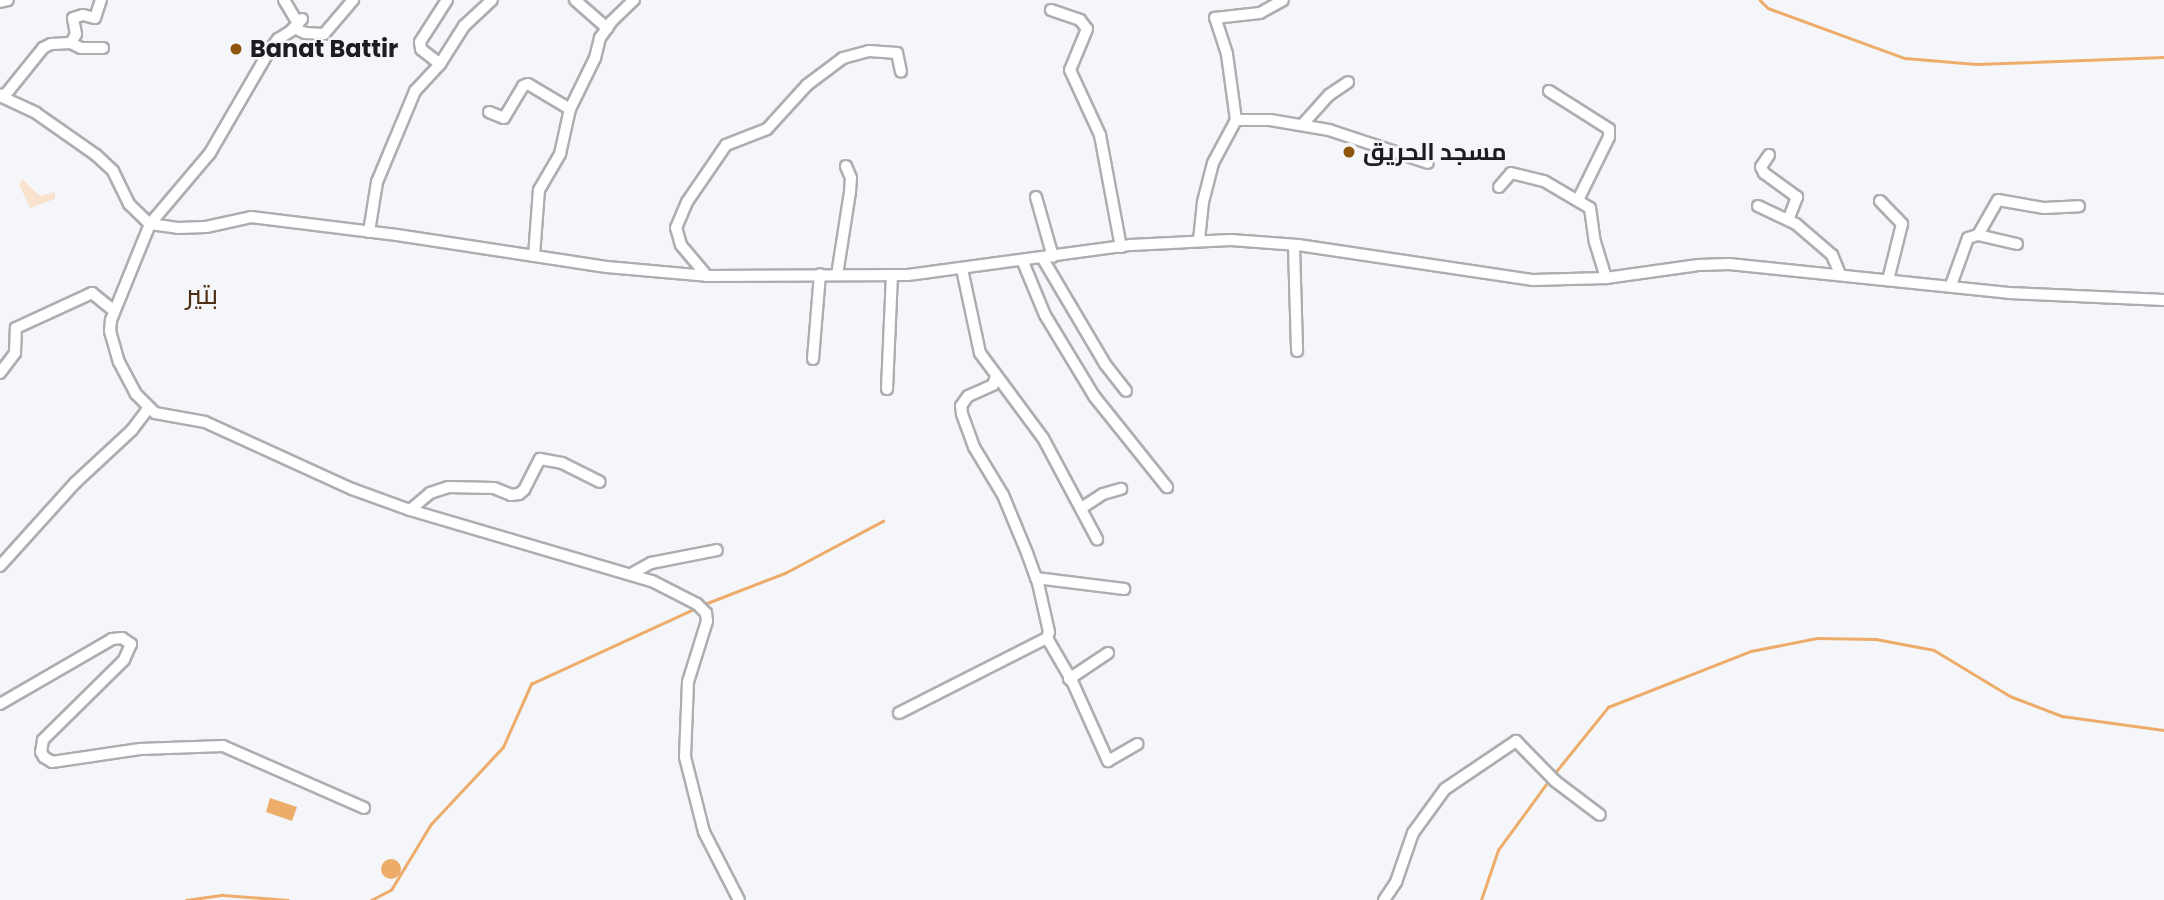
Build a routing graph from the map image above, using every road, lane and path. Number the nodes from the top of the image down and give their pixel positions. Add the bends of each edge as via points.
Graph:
1 (8, 0) edge
2 (101, 0) edge
3 (284, 0) edge
4 (353, 0) edge
5 (447, 0) edge
6 (492, 0) edge
7 (575, 0) edge
8 (634, 0) edge
9 (1283, 0) edge
10 (0, 2) edge
11 (1051, 10) dead end
12 (298, 23) junction
13 (607, 28) junction
14 (71, 43) junction
15 (103, 48) dead end
16 (440, 64) junction
17 (901, 72) dead end
18 (1348, 82) dead end
19 (1549, 91) dead end
20 (0, 95) edge
21 (570, 109) junction
22 (489, 112) dead end
23 (1236, 120) junction
24 (1303, 125) junction
25 (1769, 155) dead end
26 (1428, 163) dead end
27 (846, 166) dead end
28 (1499, 187) dead end
29 (1036, 197) dead end
30 (1578, 200) junction
31 (1880, 201) dead end
32 (1758, 206) dead end
33 (2079, 206) dead end
34 (1789, 218) junction
35 (150, 225) junction
36 (369, 232) junction
37 (1978, 235) junction
38 (1199, 240) junction
39 (2017, 244) dead end
40 (1121, 247) junction
41 (1294, 247) junction
42 (534, 256) junction
43 (1048, 258) junction
44 (1023, 262) junction
45 (962, 269) junction
46 (820, 274) junction
47 (1840, 274) junction
48 (838, 275) junction
49 (892, 275) junction
50 (706, 276) junction
51 (1606, 278) junction
52 (1888, 279) junction
53 (1951, 285) junction
54 (2164, 300) edge
55 (113, 310) junction
56 (1297, 351) dead end
57 (813, 359) dead end
58 (0, 373) edge
59 (996, 376) junction
60 (887, 389) dead end
61 (1126, 391) dead end
62 (148, 409) junction
63 (600, 482) dead end
64 (1167, 487) dead end
65 (1121, 489) dead end
66 (1083, 508) junction
67 (411, 510) junction
68 (1097, 538) dead end
69 (717, 550) dead end
70 (0, 566) edge
71 (631, 574) junction
72 (1036, 578) junction
73 (1124, 589) dead end
74 (1047, 638) junction
75 (1108, 653) dead end
76 (1069, 679) junction
77 (0, 704) edge
78 (899, 713) dead end
79 (1138, 744) dead end
80 (364, 808) dead end
81 (1600, 815) dead end
82 (739, 900) edge
83 (1384, 900) edge

1 - 10 street
2 - 14 street via 95,18 73,18 76,34
3 - 12 street
4 - 12 street via 324,34 305,33
5 - 16 street via 420,42 421,50
6 - 16 street via 464,26
7 - 13 street
8 - 13 street
9 - 23 street via 1260,13 1215,18 1227,54
11 - 40 street via 1080,20 1087,29 1070,70 1100,135
12 - 35 street via 278,39 210,153
13 - 21 street
14 - 15 street
14 - 20 street via 43,48 18,81
16 - 36 street via 407,106 377,182
17 - 50 street via 897,53 869,51 844,58 807,85 767,129 726,145 687,202 676,228 681,245
18 - 24 street via 1329,95
19 - 30 street via 1609,128 1609,137
20 - 35 street via 38,112 102,156 130,204
21 - 22 street via 528,84 504,118
21 - 42 street via 560,154 539,190
23 - 24 street
23 - 38 street via 1213,163
24 - 26 street
25 - 34 street via 1761,167 1764,173 1797,197
27 - 48 street via 851,178
28 - 30 street via 1511,173 1544,181
29 - 43 street
30 - 51 street via 1590,208
31 - 52 street via 1902,224
32 - 34 street
33 - 37 street via 2044,208 1998,200
34 - 47 street via 1832,255
35 - 36 street via 206,227 251,217
35 - 55 street
36 - 42 street
37 - 39 street
37 - 53 street via 1964,242
38 - 40 street
38 - 41 street
40 - 43 street
41 - 51 street via 1533,280
41 - 56 street
42 - 50 street
43 - 44 street
43 - 61 street via 1105,365
44 - 45 street
44 - 64 street via 1045,315 1094,396
45 - 49 street
45 - 59 street via 978,348
46 - 48 street
46 - 50 street
46 - 57 street
47 - 51 street via 1699,265
47 - 52 street
48 - 49 street
49 - 60 street
52 - 53 street
53 - 54 street via 2009,293
55 - 58 street via 92,293 16,328 15,354
55 - 62 street via 110,331 119,362
59 - 66 street via 1028,416
59 - 72 street via 993,384 968,396 962,414 974,447 1003,495
62 - 67 street via 205,422 344,486
62 - 70 street
63 - 67 street via 562,463 540,459 519,494 494,488 448,487 430,493
65 - 66 street via 1103,494
66 - 68 street
67 - 71 street
69 - 71 street via 651,563
71 - 82 street via 670,589 706,613 688,682 685,757 704,832
72 - 73 street
72 - 74 street
74 - 76 street
74 - 78 street
75 - 76 street
76 - 79 street via 1108,761
77 - 80 street via 112,639 122,638 131,644 124,660 43,740 44,757 52,762 140,749 223,746
81 - 83 street via 1555,782 1516,741 1445,789 1413,833 1396,882

